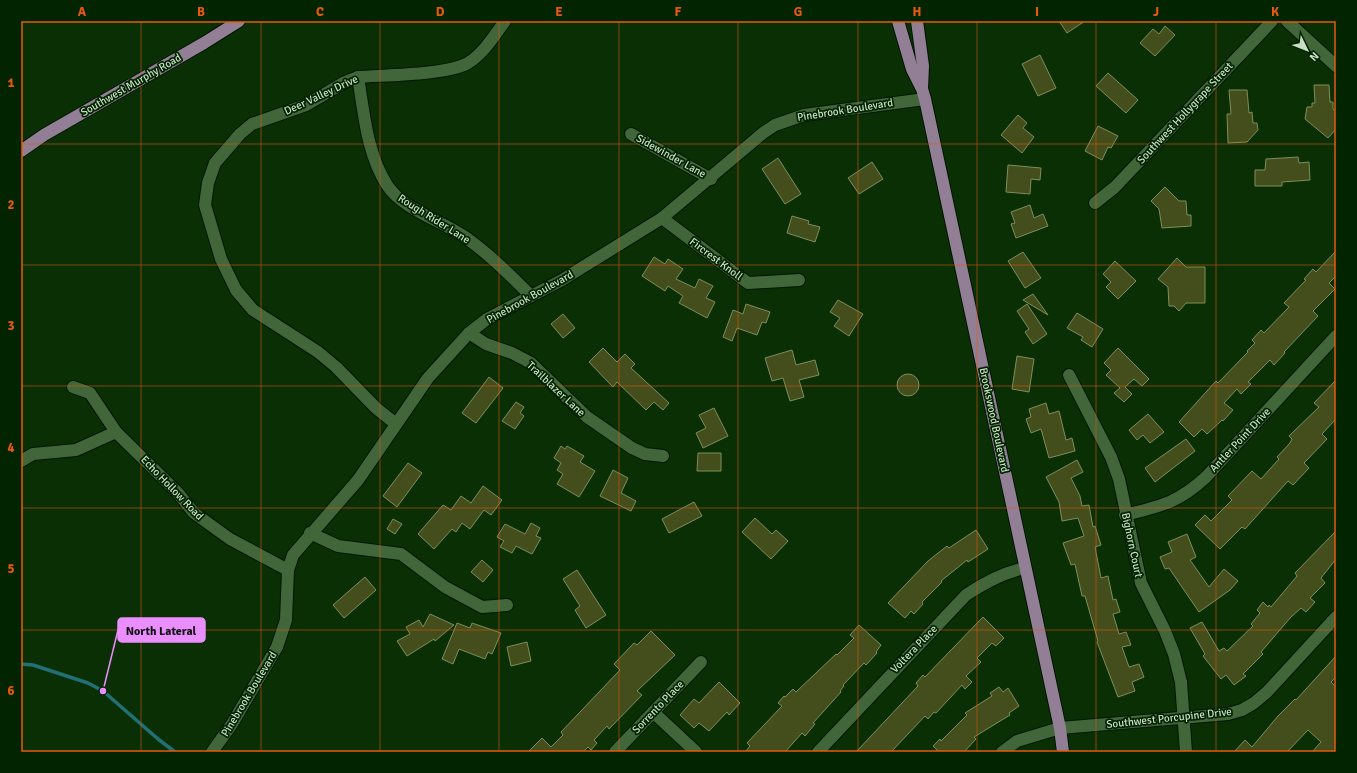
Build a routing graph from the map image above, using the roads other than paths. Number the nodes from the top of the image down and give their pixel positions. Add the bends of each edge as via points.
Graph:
1 (505, 21) edge
2 (898, 21) edge
3 (917, 21) edge
4 (1272, 21) edge
5 (1287, 21) edge
6 (236, 22) edge
7 (1336, 66) edge
8 (358, 77) junction
9 (923, 94) junction
10 (631, 134) dead end
11 (22, 150) edge
12 (711, 178) junction
13 (1095, 203) dead end
14 (662, 218) junction
15 (800, 280) dead end
16 (531, 296) junction
17 (469, 334) junction
18 (1336, 336) edge
19 (1069, 375) dead end
20 (73, 387) dead end
21 (396, 424) junction
22 (116, 432) junction
23 (663, 456) dead end
24 (21, 460) edge
25 (1125, 515) junction
26 (310, 533) junction
27 (1025, 568) junction
28 (288, 570) junction
29 (507, 604) dead end
30 (1336, 618) edge
31 (701, 662) dead end
32 (653, 712) junction
33 (1185, 718) junction
34 (1060, 728) junction
35 (212, 752) edge
36 (615, 752) edge
37 (696, 752) edge
38 (818, 752) edge
39 (1002, 752) edge
40 (1063, 752) edge
41 (1186, 752) edge

1 - 8 street, Deer Valley Drive via 487,46 468,62 451,70
2 - 9 main road, Brookswood Boulevard via 912,69
3 - 9 main road, Brookswood Boulevard via 923,66
4 - 13 street, Southwest Hollygrape Street via 1116,187
5 - 7 street
6 - 11 main road, Southwest Murphy Road
8 - 16 street, Rough Rider Lane via 372,147 380,172 388,186 396,196 408,204 465,237
8 - 21 street, Deer Valley Drive via 306,105 252,124 240,134 215,164 208,183 205,205 221,258 236,290 253,310 318,352
9 - 12 street, Pinebrook Boulevard via 788,120 763,133
9 - 27 main road, Brookswood Boulevard
10 - 12 street, Sidewinder Lane
12 - 14 street, Pinebrook Boulevard
14 - 15 street, Fircrest Knoll via 748,283
14 - 16 street, Pinebrook Boulevard via 596,260
16 - 17 street, Pinebrook Boulevard via 487,319
17 - 21 street, Pinebrook Boulevard via 428,378
17 - 23 street, Trailblazer Lane via 531,363 587,417 632,448 645,454
18 - 25 street, Antler Point Drive via 1193,489 1179,499
19 - 25 street, Bighorn Court via 1111,457 1119,480
20 - 22 street, Echo Hollow Road via 90,393
21 - 26 street, Pinebrook Boulevard via 358,480
22 - 24 street via 76,450 33,454
22 - 28 street, Echo Hollow Road via 178,493 194,513 230,539
25 - 33 street, Bighorn Court via 1140,582 1165,630 1174,654 1181,682
26 - 28 street, Pinebrook Boulevard via 293,555
26 - 29 street via 344,548 402,554 445,587 482,607
27 - 34 main road, Brookswood Boulevard
27 - 38 street, Voltera Place via 987,581 966,595
28 - 35 street, Pinebrook Boulevard via 286,620 277,647 232,724
30 - 33 street, Southwest Porcupine Drive via 1254,703 1228,714
31 - 32 street, Sorrento Place
32 - 36 street, Sorrento Place
32 - 37 street
33 - 34 street, Southwest Porcupine Drive
33 - 41 street, Bighorn Court
34 - 39 street, Southwest Porcupine Drive via 1017,741
34 - 40 main road, Brookswood Boulevard

